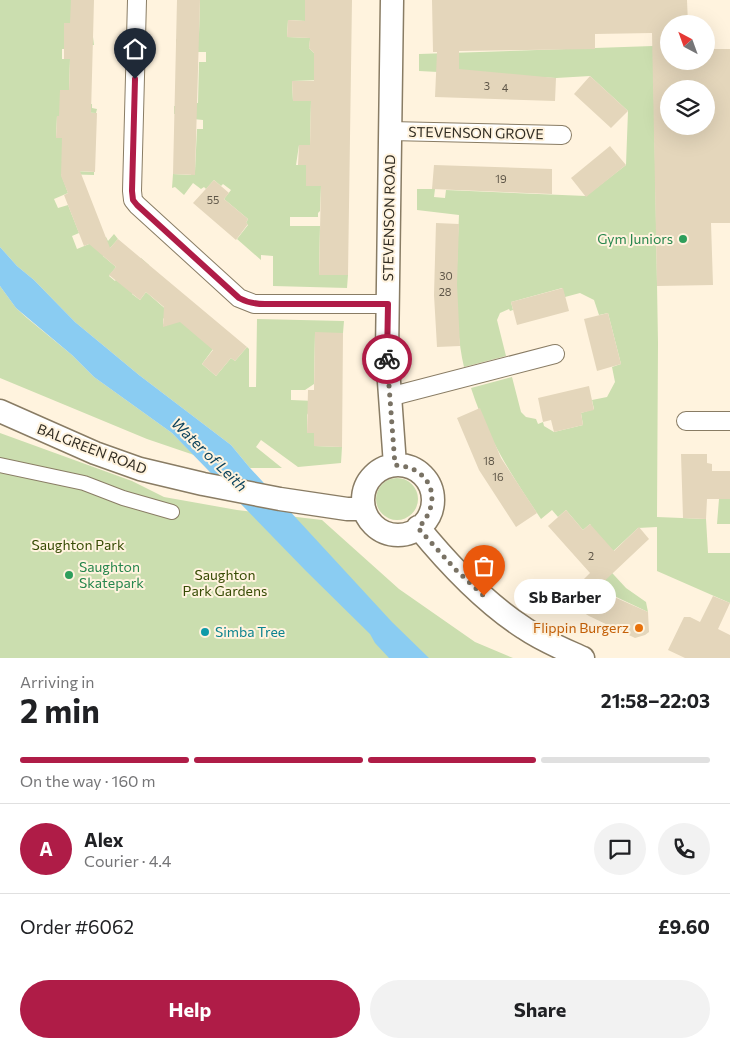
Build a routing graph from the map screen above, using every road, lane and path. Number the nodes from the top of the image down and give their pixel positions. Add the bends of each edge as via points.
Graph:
1 (137, 0) edge
2 (392, 0) edge
3 (390, 131) junction
4 (562, 135) dead end
5 (388, 304) junction
6 (555, 354) dead end
7 (389, 397) junction
8 (0, 411) edge
9 (686, 421) dead end
10 (730, 422) edge
11 (0, 465) edge
12 (395, 465) junction
13 (364, 509) junction
14 (172, 512) dead end
15 (418, 528) junction
16 (583, 658) edge

1 - 5 street via 132,191 137,205 246,302
2 - 3 street, STEVENSON ROAD
3 - 4 street, STEVENSON GROVE
3 - 5 street, STEVENSON ROAD
5 - 7 street, STEVENSON ROAD
6 - 7 street
7 - 12 street, STEVENSON ROAD
8 - 13 street, BALGREEN ROAD via 140,469 280,499
9 - 10 street
11 - 14 street via 84,483
12 - 13 street via 376,472 369,480 363,499
12 - 15 street via 414,469 422,475 432,492 430,512
13 - 15 street via 368,518 382,531 401,534
15 - 16 street via 456,570 505,614 547,642

